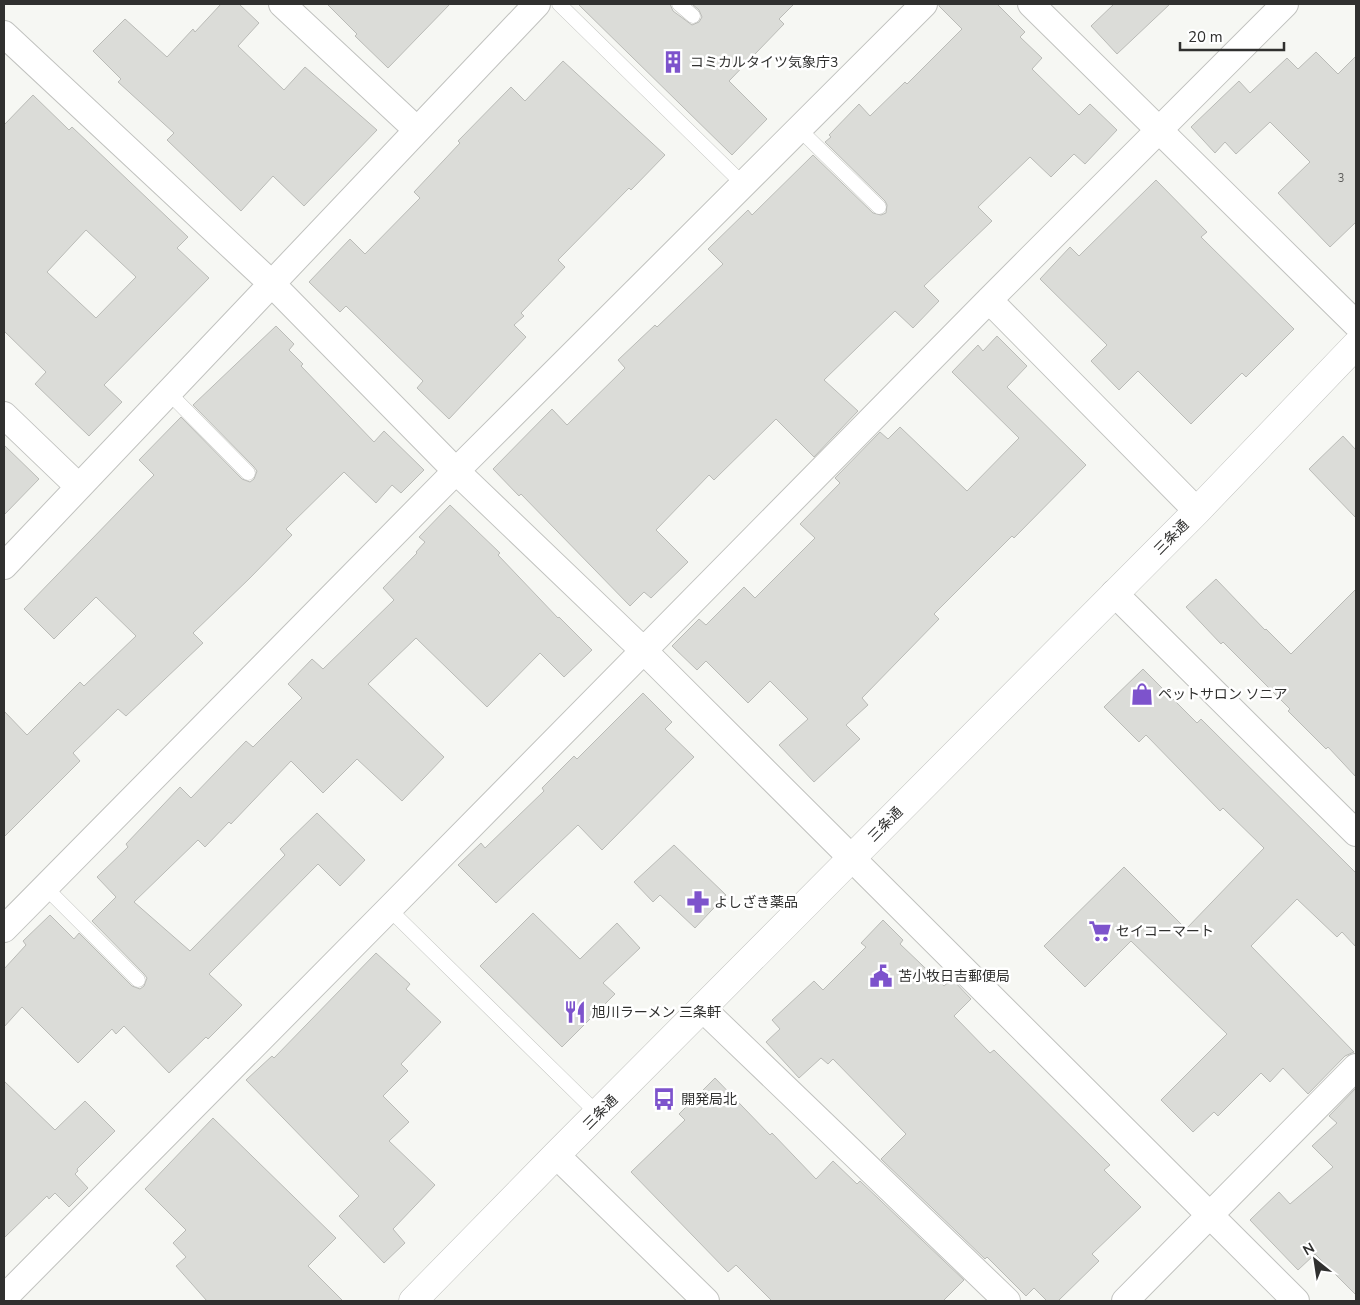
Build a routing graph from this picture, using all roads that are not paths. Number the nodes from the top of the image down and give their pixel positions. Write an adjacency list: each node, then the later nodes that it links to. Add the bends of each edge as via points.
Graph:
1 (282, 4): 11 (street)
2 (537, 4): 11 (street)
3 (559, 4): 13 (lane)
4 (679, 4): 8 (lane)
5 (924, 4): 10 (street)
6 (1031, 4): 12 (street)
7 (1285, 4): 12 (street)
8 (693, 16)
9 (4, 34): 15 (street)
10 (799, 129): 13 (street); 14 (lane)
11 (417, 130): 15 (street)
12 (1160, 130): 16 (street); 17 (street)
13 (743, 184): 21 (street)
14 (879, 207)
15 (272, 284): 19 (street); 21 (street)
16 (989, 300): 24 (street); 27 (street)
17 (1356, 324)
18 (1356, 345): 24 (street, 三条通)
19 (168, 392): 22 (lane); 23 (street)
20 (4, 416): 23 (street)
21 (456, 471): 27 (street); 30 (street)
22 (248, 473)
23 (79, 487): 25 (street)
24 (1197, 511): 26 (street, 三条通)
25 (4, 566)
26 (1114, 593): 28 (street); 29 (street, 三条通)
27 (644, 651): 29 (street); 31 (street)
28 (1356, 833)
29 (851, 858): 34 (street, 三条通); 38 (street)
30 (45, 887): 32 (street); 33 (lane)
31 (389, 909): 36 (lane); 39 (street)
32 (4, 929)
33 (138, 980)
34 (702, 1009): 36 (street, 三条通); 42 (street)
35 (1356, 1067): 38 (street)
36 (598, 1114): 37 (street, 三条通)
37 (556, 1155): 40 (street, 三条通); 41 (street)
38 (1209, 1216): 43 (street); 44 (street)
39 (4, 1298)
40 (413, 1301)
41 (706, 1301)
42 (1007, 1301)
43 (1124, 1301)
44 (1296, 1301)

